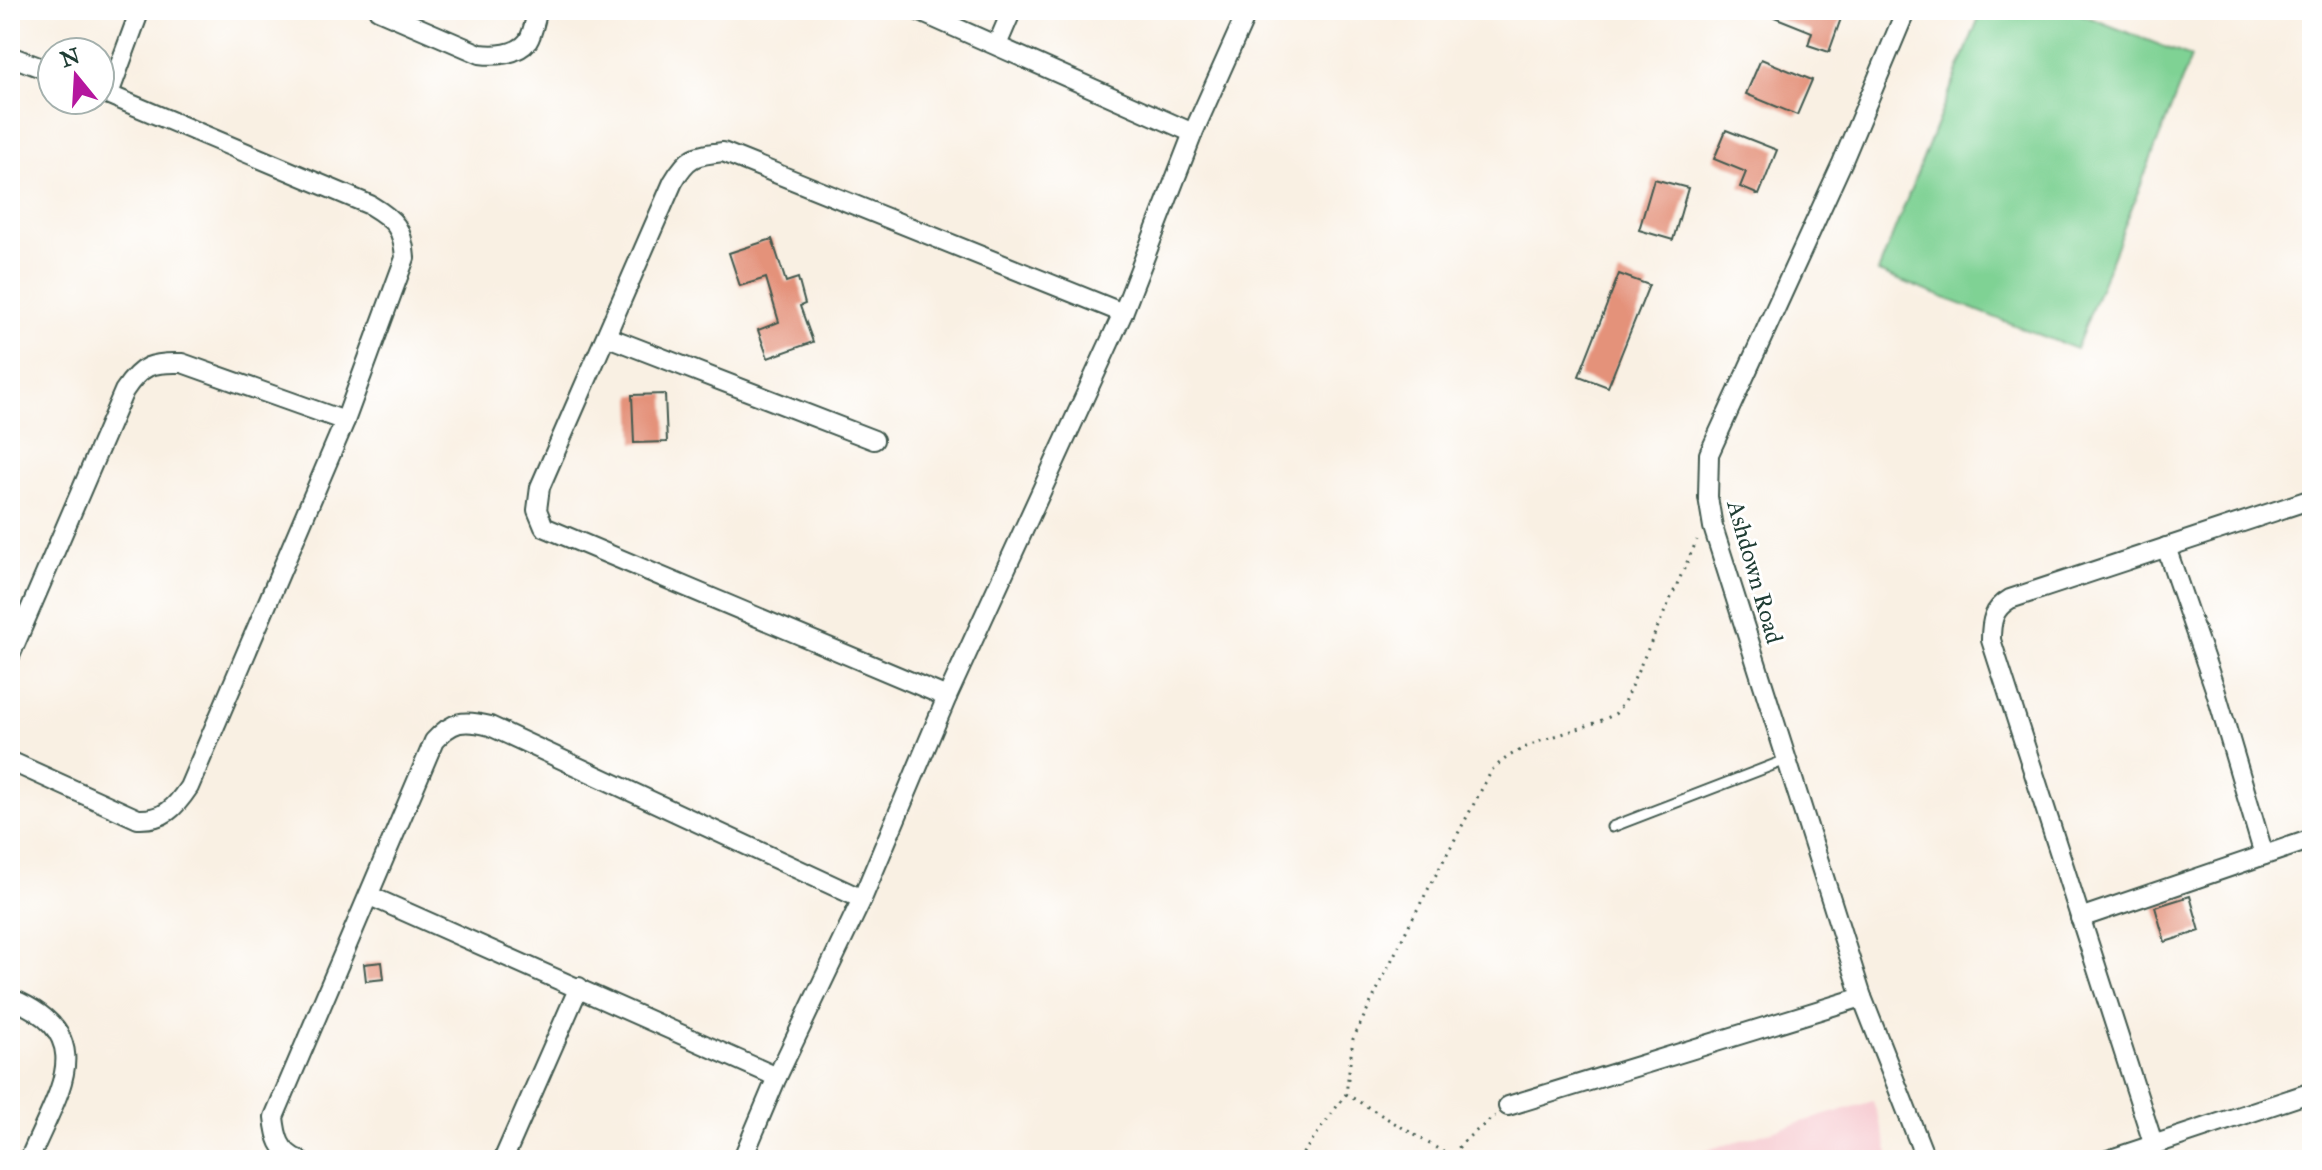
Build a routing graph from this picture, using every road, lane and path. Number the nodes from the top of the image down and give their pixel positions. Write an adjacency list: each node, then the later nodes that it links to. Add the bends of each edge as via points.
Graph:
1 (140, 10): 10 (street)
2 (378, 10): 3 (street, via 494,56 528,41)
3 (538, 10)
4 (916, 10): 8 (street)
5 (1012, 10): 8 (street)
6 (1248, 10): 13 (street)
7 (1906, 10): 23 (street, Ashdown Road, via 1709,454 1713,527)
8 (997, 45): 13 (street)
9 (10, 56): 11 (street)
10 (116, 65)
11 (36, 66)
12 (116, 98): 16 (street, via 391,218 404,238 405,258)
13 (1193, 133): 14 (street)
14 (1123, 313): 15 (street, via 723,152 700,154 684,163); 22 (street)
15 (608, 337): 17 (street); 22 (street, via 540,487 537,510 544,527)
16 (345, 421): 21 (street, via 182,363 159,362 137,371); 24 (street, via 189,787 175,808 156,820 138,819)
17 (874, 440)
18 (2312, 499): 20 (street)
19 (1699, 533): 36 (path, via 1615,714 1524,747 1492,770 1353,1039)
20 (2166, 547): 27 (street); 30 (street, via 2010,599 1993,615 1991,640)
21 (10, 656)
22 (947, 697): 29 (street)
23 (1786, 760): 25 (lane); 32 (street, Ashdown Road)
24 (10, 761)
25 (1612, 827)
26 (2312, 839): 27 (street)
27 (2264, 855): 30 (street)
28 (370, 896): 29 (street, via 434,741 448,726 470,721); 31 (street); 41 (street, via 274,1117 276,1139)
29 (862, 899): 34 (street)
30 (2080, 918): 38 (street)
31 (579, 987): 34 (street); 42 (street)
32 (1862, 997): 37 (street); 45 (street, Ashdown Road)
33 (10, 998): 40 (street, via 53,1023 66,1045 67,1069)
34 (777, 1077): 43 (street)
35 (2312, 1092): 38 (street)
36 (1346, 1094): 39 (path); 44 (path)
37 (1508, 1106): 39 (path)
38 (2154, 1146): 46 (street)
39 (1449, 1158)
40 (29, 1160)
41 (299, 1160)
42 (503, 1160)
43 (742, 1160)
44 (1298, 1160)
45 (1926, 1160)
46 (2108, 1160)

